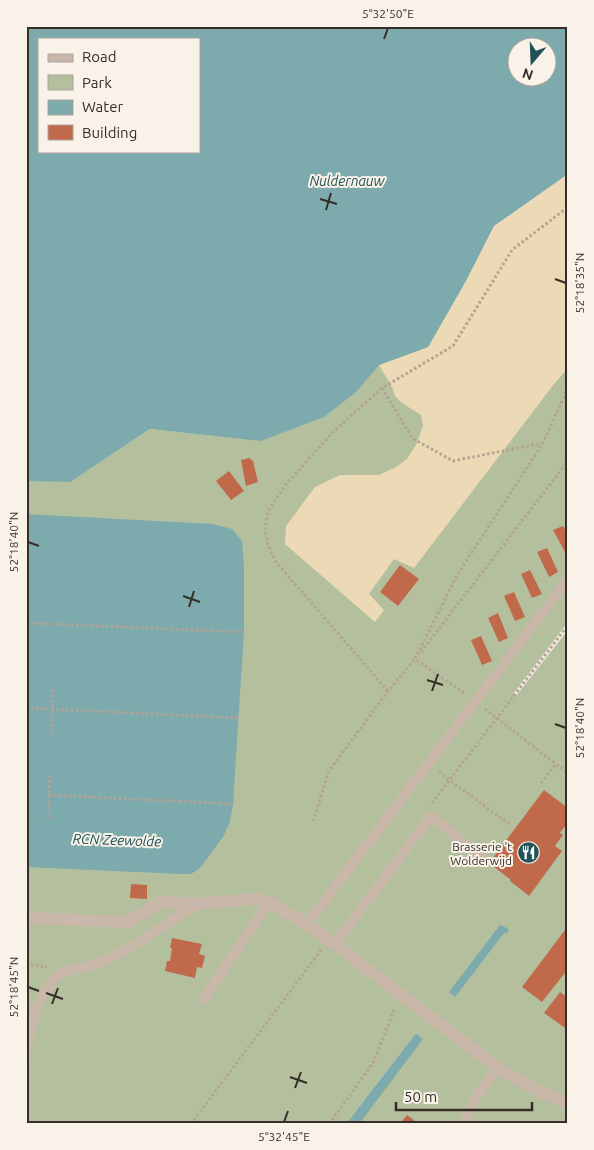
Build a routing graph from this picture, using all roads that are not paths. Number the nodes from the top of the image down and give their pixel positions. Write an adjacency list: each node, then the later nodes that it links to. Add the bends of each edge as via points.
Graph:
1 (568, 579): 6 (lane)
2 (486, 861): 7 (lane, via 431,816)
3 (269, 902): 4 (street, via 255,899); 6 (street); 8 (lane)
4 (197, 904): 5 (street, via 161,902 128,922); 9 (lane, via 131,947 94,964 67,970 52,980 40,998)
5 (26, 918)
6 (307, 924): 7 (street)
7 (332, 942): 11 (street)
8 (203, 1000)
9 (28, 1034): 10 (lane)
10 (26, 1053)
11 (498, 1068): 12 (street, via 536,1090); 13 (lane, via 481,1087)
12 (568, 1103)
13 (464, 1124)

